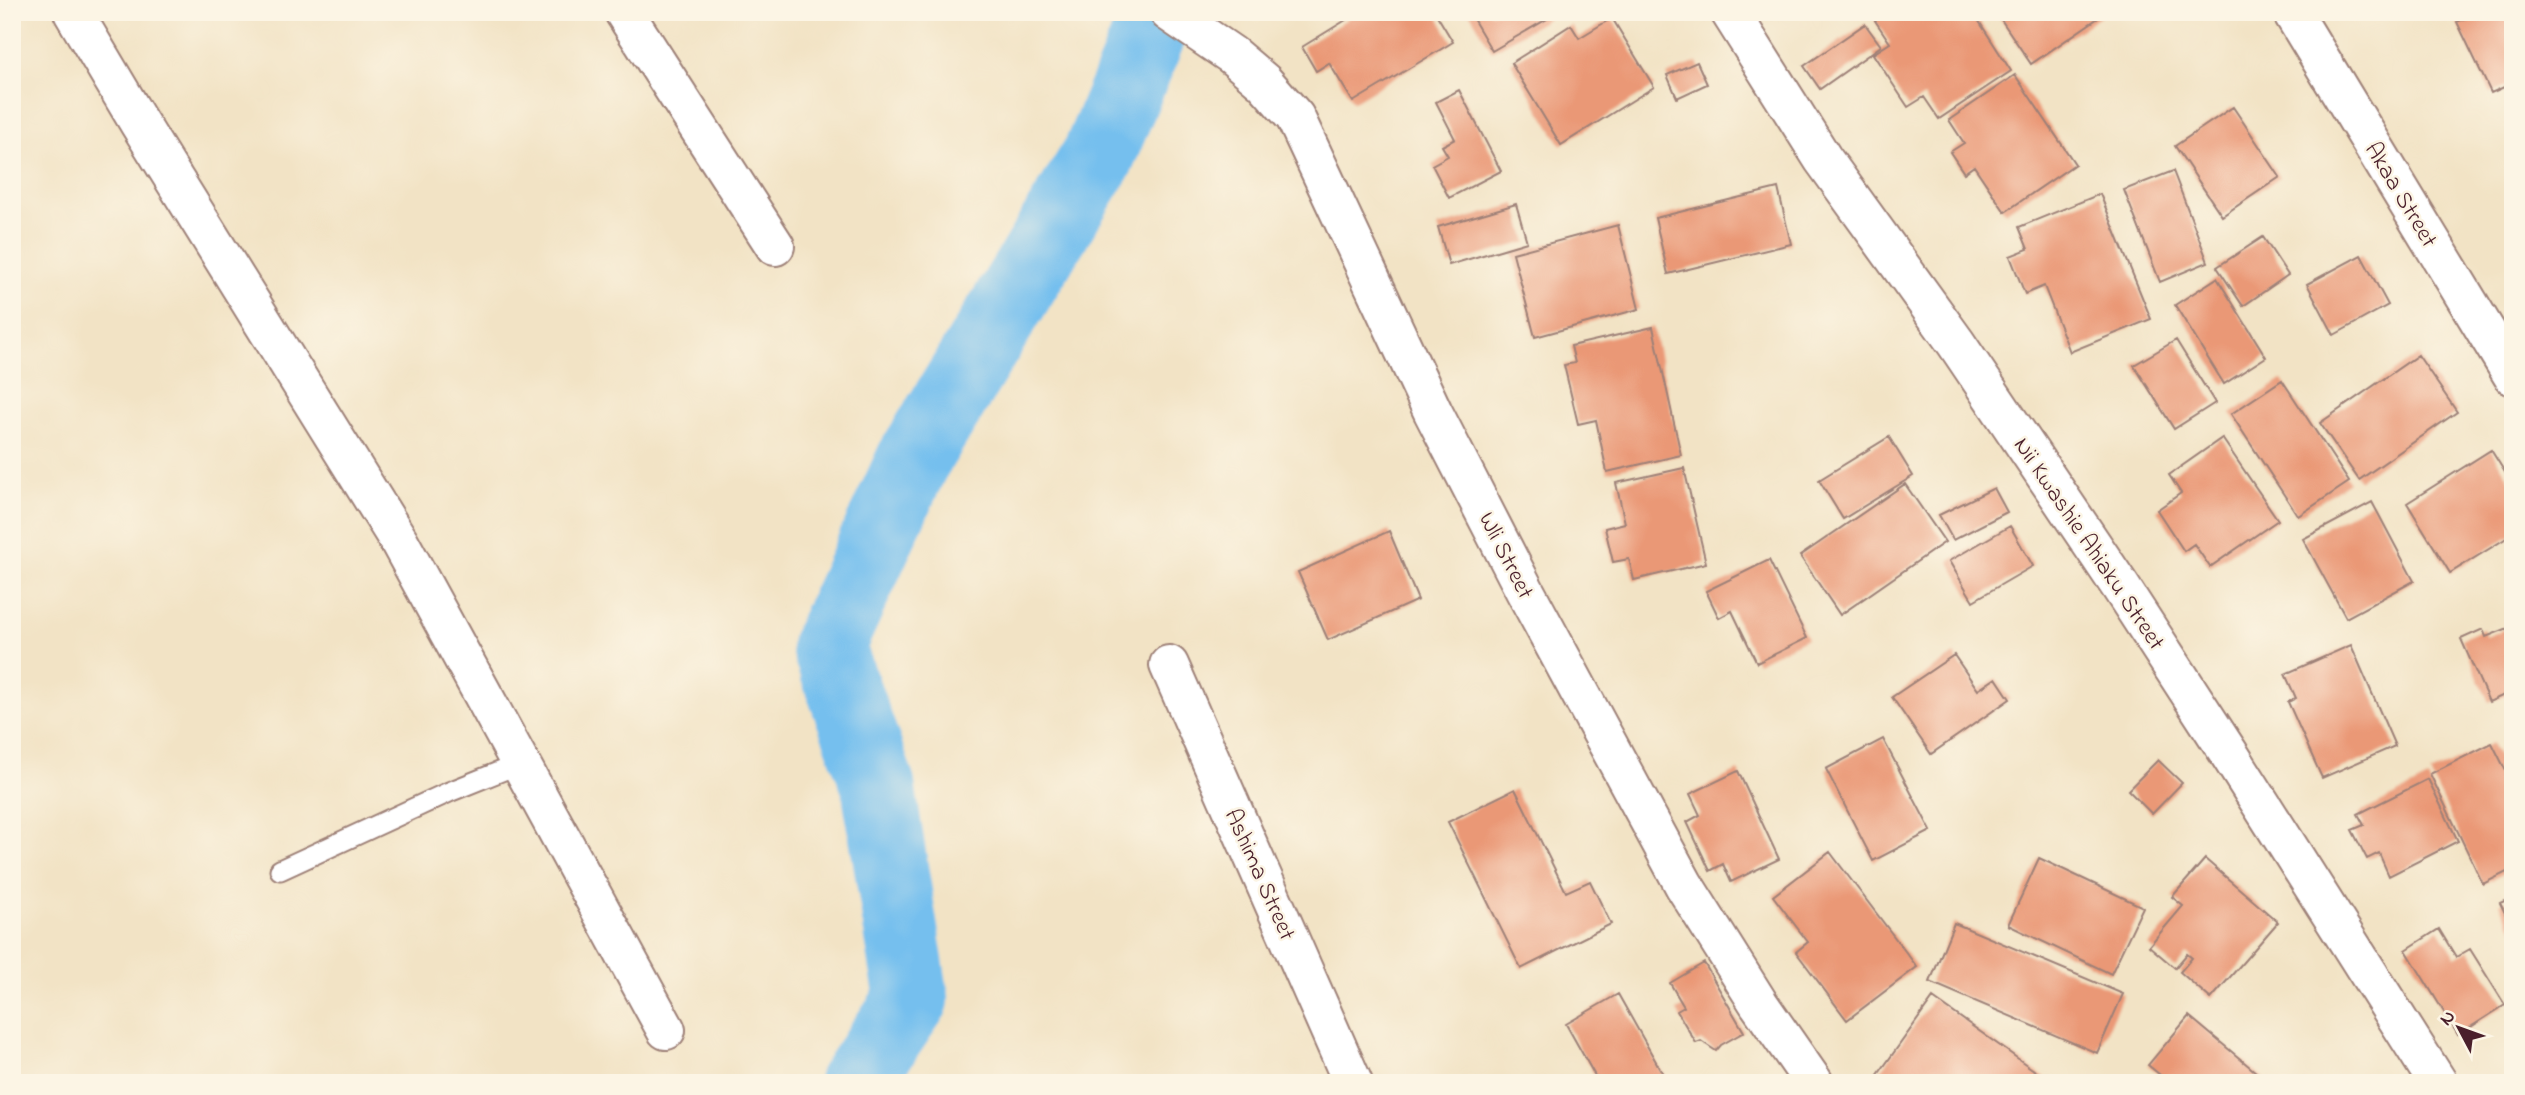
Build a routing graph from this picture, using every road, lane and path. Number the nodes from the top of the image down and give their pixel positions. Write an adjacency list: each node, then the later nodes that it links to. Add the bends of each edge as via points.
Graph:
1 (73, 12): 9 (street, via 399,541)
2 (624, 12): 6 (street)
3 (1169, 12): 13 (street, Wli Street, via 1232,55 1295,117 1433,412 1684,885)
4 (1730, 12): 14 (street, Nii Kwashie Ahiaku Street, via 1823,159 1956,343 2127,597)
5 (2292, 12): 7 (street, Akaa Street)
6 (775, 246)
7 (2513, 376)
8 (1169, 665): 12 (street, Ashima Street)
9 (520, 763): 10 (lane); 11 (street)
10 (280, 870)
11 (666, 1030)
12 (1353, 1083)
13 (1814, 1083)
14 (2438, 1083)

